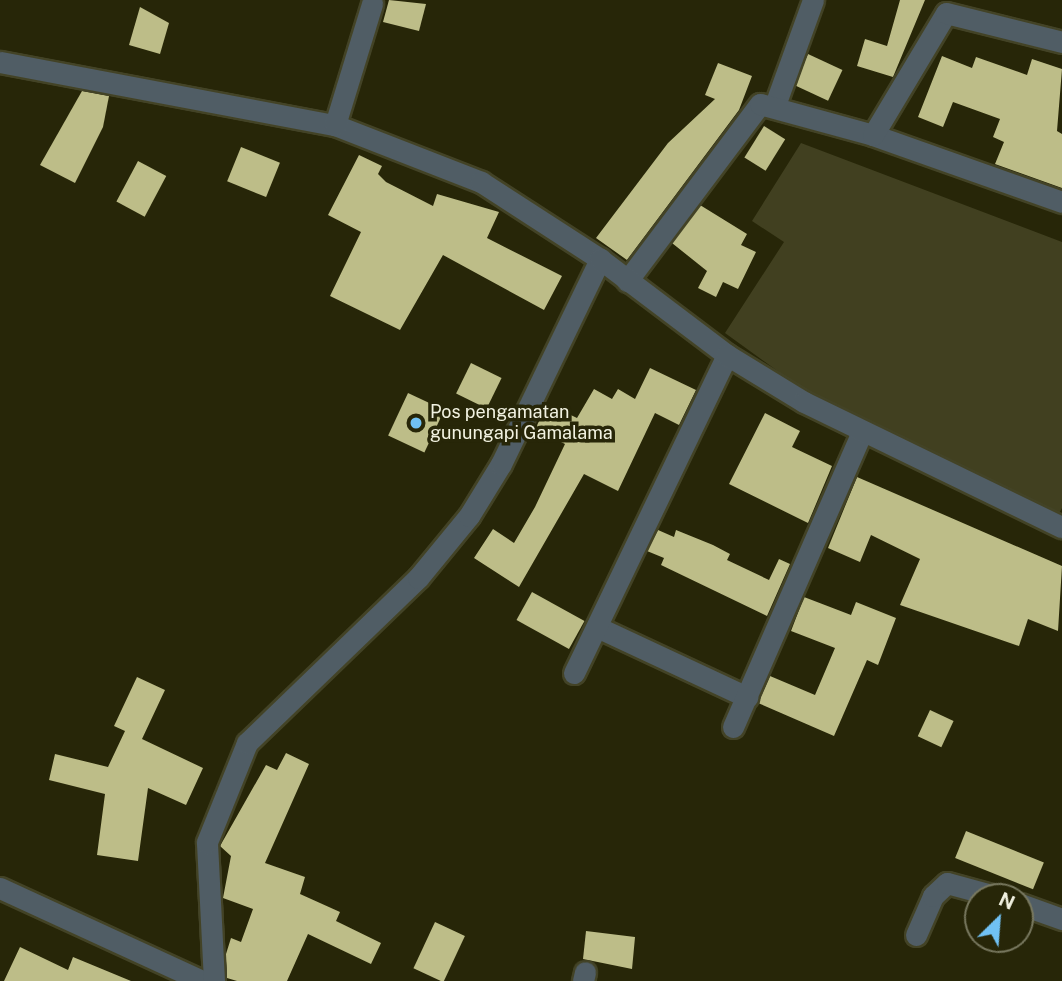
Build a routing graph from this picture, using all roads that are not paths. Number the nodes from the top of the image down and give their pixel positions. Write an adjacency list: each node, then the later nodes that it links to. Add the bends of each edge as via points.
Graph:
1 (813, 0): 5 (street)
2 (372, 4): 6 (street)
3 (1062, 42): 7 (street, via 946,13)
4 (0, 62): 6 (street)
5 (775, 105): 7 (street); 10 (street, via 750,110)
6 (335, 125): 9 (street, via 481,182)
7 (873, 135): 8 (street)
8 (1062, 202)
9 (600, 259): 10 (street); 24 (street, via 501,464 469,516 418,578 273,713 233,770 207,842)
10 (627, 281): 11 (street)
11 (727, 355): 12 (street); 14 (street)
12 (861, 434): 13 (street); 16 (street)
13 (1062, 527)
14 (597, 627): 15 (street); 16 (street)
15 (574, 673)
16 (747, 697): 17 (street)
17 (733, 727)
18 (0, 888): 23 (street)
19 (964, 888): 22 (street, via 947,883 933,896)
20 (1034, 909): 21 (street)
21 (1062, 919)
22 (916, 935)
23 (202, 981)
24 (214, 981)

